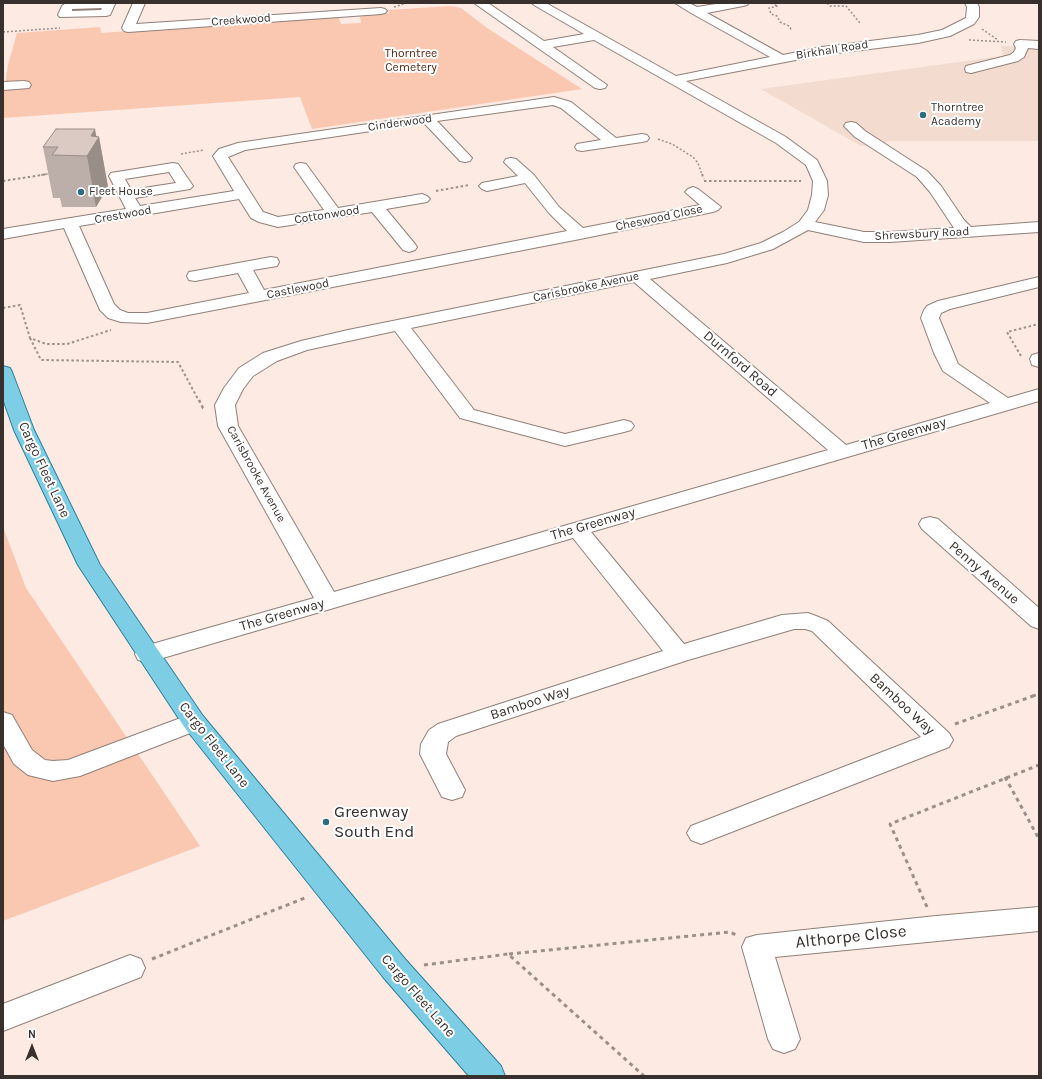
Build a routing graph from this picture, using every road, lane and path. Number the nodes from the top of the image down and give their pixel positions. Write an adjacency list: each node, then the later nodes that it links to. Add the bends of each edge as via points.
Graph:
1 (139, 3): 9 (street, Creekwood, via 128,28)
2 (480, 3): 17 (street)
3 (538, 3): 14 (street, Carisbrooke Avenue)
4 (681, 3): 10 (street)
5 (743, 3): 10 (street)
6 (771, 3): 13 (path, via 778,6 769,8 771,14 777,16 780,22 789,26)
7 (827, 3): 12 (path, via 830,6 846,6)
8 (971, 3): 11 (street, via 974,7)
9 (381, 11)
10 (695, 11): 19 (street)
11 (970, 21): 16 (path, via 998,40); 19 (street, Birkhall Road, via 946,33 918,39)
12 (860, 23)
13 (792, 31)
14 (595, 36): 17 (street); 21 (street, Carisbrooke Avenue)
15 (968, 40): 16 (path, via 996,40)
16 (1020, 44): 18 (street); 20 (street, via 1020,54 1014,58)
17 (542, 45): 23 (street)
18 (1039, 45)
19 (780, 58): 21 (street, Birkhall Road)
20 (971, 69)
21 (673, 80): 35 (street, Carisbrooke Avenue, via 781,140 812,163)
22 (24, 85): 24 (street)
23 (600, 85)
24 (3, 86)
25 (427, 119): 28 (street, Cinderwood, via 554,101 566,105); 30 (street); 38 (street, Cinderwood, via 243,146 224,152 220,156)
26 (851, 126): 47 (street, via 922,174)
27 (642, 138): 28 (street); 34 (path, via 658,139 683,151 698,163)
28 (613, 142): 29 (street)
29 (582, 147)
30 (465, 158)
31 (511, 162): 33 (street)
32 (301, 167): 43 (street)
33 (529, 178): 36 (street); 49 (street, via 554,210)
34 (705, 180): 35 (path); 37 (path)
35 (820, 181): 45 (street, Carisbrooke Avenue, via 816,210)
36 (487, 186): 40 (path, via 478,184 426,192)
37 (693, 192): 49 (street, Cheswood Close, via 713,208)
38 (243, 194): 42 (street, Crestwood); 43 (street, Cottonwood, via 257,215 278,222)
39 (126, 195): 42 (street)
40 (422, 199): 41 (street, Cottonwood)
41 (376, 207): 43 (street, Cottonwood); 50 (street)
42 (136, 212): 44 (street, Crestwood)
43 (335, 214)
44 (70, 223): 48 (street, Crestwood); 58 (street, Castlewood, via 106,306 114,314 128,318)
45 (805, 225): 47 (street, Shrewsbury Road, via 864,237 890,238); 54 (street, Carisbrooke Avenue, via 767,246 727,258)
46 (1039, 227): 47 (street, Shrewsbury Road)
47 (967, 232)
48 (3, 234)
49 (580, 234): 56 (street, Castlewood)
50 (409, 248)
51 (271, 262): 52 (street)
52 (243, 267): 53 (street); 56 (street)
53 (195, 276)
54 (638, 277): 60 (street, Carisbrooke Avenue); 68 (street, Durnford Road)
55 (1039, 282): 66 (street, via 944,306 933,310 930,318 950,367)
56 (259, 296): 58 (street, Castlewood)
57 (3, 308): 61 (path, via 20,305)
58 (147, 318): 61 (path, via 66,344 46,344)
59 (1039, 324): 62 (path, via 1008,332)
60 (400, 325): 65 (street, Carisbrooke Avenue, via 301,346 270,357 246,372); 67 (street, via 468,414 565,440)
61 (30, 338): 65 (path, via 41,360 178,362 203,408)
62 (1033, 359)
63 (3, 372): 73 (main road, Cargo Fleet Lane, via 24,430 88,565)
64 (1039, 395): 66 (street, The Greenway)
65 (225, 405): 71 (street, Carisbrooke Avenue, via 228,426)
66 (1005, 405): 68 (street, The Greenway)
67 (624, 426)
68 (841, 451): 70 (street, The Greenway)
69 (930, 524): 72 (street, Penny Avenue)
70 (577, 529): 71 (street, The Greenway); 74 (street)
71 (328, 602): 73 (street, The Greenway)
72 (1039, 621)
73 (147, 654): 77 (main road, Cargo Fleet Lane)
74 (678, 654): 78 (street, Bamboo Way, via 782,623 808,621 820,626); 81 (street, Bamboo Way, via 447,730 438,736 433,754)
75 (1039, 694): 78 (path)
76 (3, 722): 77 (street, via 23,757 37,768 53,771 71,769)
77 (194, 722): 84 (main road, Cargo Fleet Lane)
78 (932, 732): 82 (street, Bamboo Way, via 940,740)
79 (1039, 764): 80 (path)
80 (1006, 777): 83 (path); 86 (path, via 890,824)
81 (452, 790)
82 (701, 833)
83 (1039, 839)
84 (327, 888): 89 (path); 90 (main road, Cargo Fleet Lane)
85 (1039, 919): 86 (street, Althorpe Close)
86 (936, 928): 87 (street, Althorpe Close)
87 (757, 947): 88 (path, via 730,932); 92 (street)
88 (508, 954): 90 (path); 94 (path)
89 (130, 968): 91 (street)
90 (394, 968): 93 (main road, Cargo Fleet Lane)
91 (3, 1018)
92 (784, 1038)
93 (489, 1076)
94 (644, 1076)

